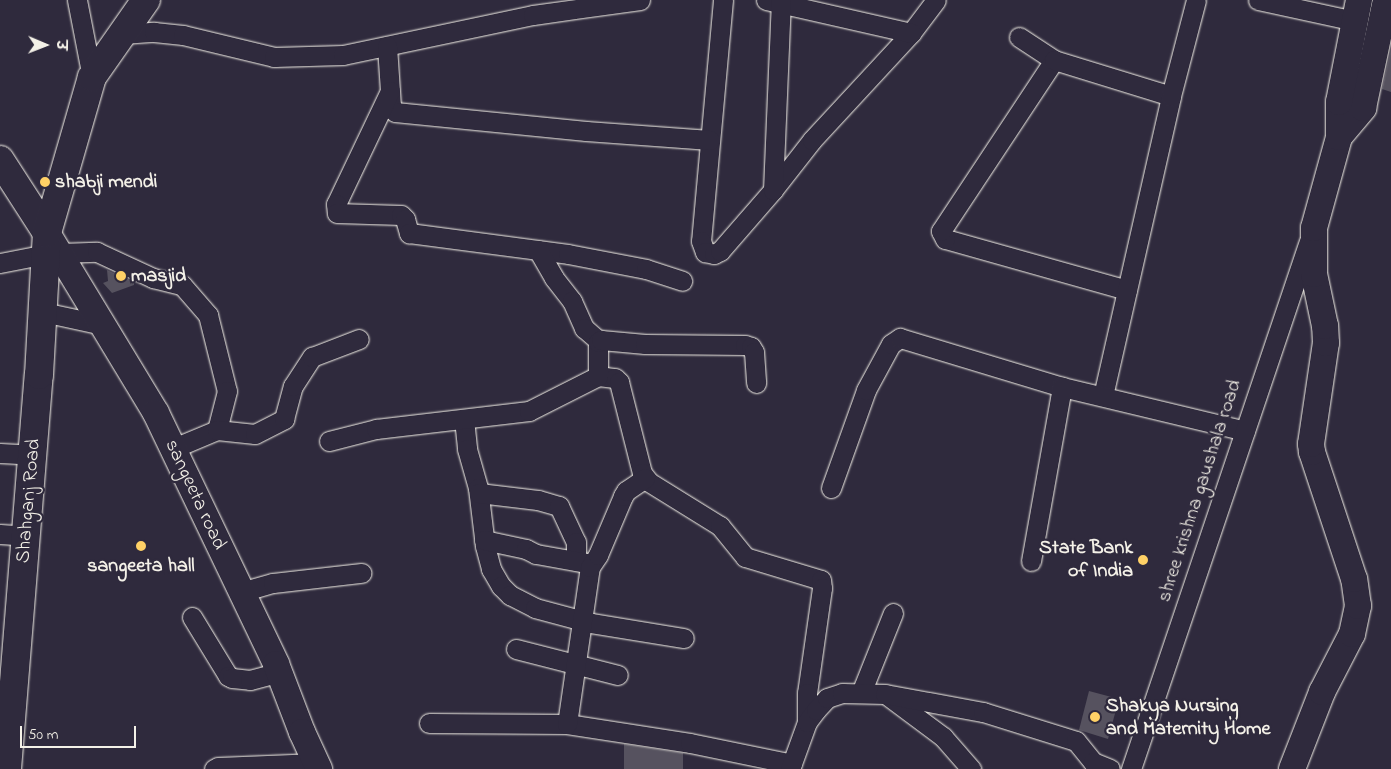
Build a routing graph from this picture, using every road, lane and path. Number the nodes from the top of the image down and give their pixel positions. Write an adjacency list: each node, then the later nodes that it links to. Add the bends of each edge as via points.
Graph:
1 (77, 0): 16 (street)
2 (146, 0): 12 (main road, Shahganj Road)
3 (640, 0): 14 (street, via 533,15)
4 (723, 0): 20 (street)
5 (936, 0): 11 (street)
6 (1196, 0): 18 (street)
7 (1258, 0): 10 (street)
8 (1386, 0): 19 (main road, via 1363,108)
9 (776, 1): 11 (street); 22 (street)
10 (1357, 11): 19 (main road, via 1339,102)
11 (911, 33): 22 (street, via 812,140)
12 (122, 34): 14 (street, via 184,34 231,48 291,59 343,55); 16 (main road, Shahganj Road)
13 (1019, 37): 15 (street)
14 (387, 46): 17 (street)
15 (1054, 60): 18 (street); 28 (street, via 941,234 945,239)
16 (92, 77): 24 (main road, Shahganj Road)
17 (390, 91): 20 (street, via 391,106 395,112 586,132); 25 (street, via 336,204 337,213 401,215 409,233)
18 (1171, 96): 28 (street)
19 (1339, 138): 23 (main road)
20 (710, 140): 22 (street, via 701,241 705,252 714,254 720,251)
21 (0, 160): 24 (main road)
22 (773, 190)
23 (1314, 228): 39 (street, shree krishna gaushala road); 73 (main road, via 1314,274 1326,343 1311,437 1312,452 1354,579 1358,606 1352,634 1322,692)
24 (51, 247): 26 (street); 29 (main road, Shahganj Road); 30 (main road, sangeeta road); 38 (street, via 97,252 153,278 188,289 210,318 226,385)
25 (538, 250): 27 (street, via 646,269); 32 (street, via 572,301 584,328)
26 (0, 263)
27 (682, 281)
28 (1128, 290): 36 (street)
29 (43, 312): 30 (street); 43 (main road, Shahganj Road)
30 (103, 325): 41 (main road, sangeeta road)
31 (359, 339): 38 (street, via 312,357 293,386 284,419 255,434)
32 (599, 340): 33 (street); 34 (street, via 745,345 754,352)
33 (598, 376): 37 (street, via 529,411); 44 (street, via 615,378 619,382)
34 (756, 383)
35 (1062, 386): 36 (street); 45 (street, via 896,339 866,390); 49 (street)
36 (1103, 396): 39 (street)
37 (464, 419): 40 (street, via 376,429); 46 (street, via 467,449)
38 (217, 430): 41 (street)
39 (1245, 431): 72 (street, shree krishna gaushala road)
40 (329, 441)
41 (174, 448): 52 (main road, sangeeta road)
42 (0, 453): 43 (street)
43 (33, 455): 47 (main road, Shahganj Road)
44 (645, 478): 50 (street, via 623,496 598,555); 63 (street, via 720,526 745,557 821,580 807,693)
45 (831, 488)
46 (479, 493): 48 (street); 50 (street, via 560,506)
47 (13, 535): 68 (main road, Shahganj Road)
48 (484, 540): 50 (street, via 526,548 536,554); 55 (street, via 491,568 510,595 535,608)
49 (1031, 561)
50 (584, 562): 55 (street)
51 (361, 573): 52 (street, via 273,583)
52 (241, 592): 59 (main road, sangeeta road)
53 (893, 614): 61 (street)
54 (192, 617): 59 (street, via 228,676 250,680)
55 (581, 620): 56 (street); 58 (street)
56 (684, 638)
57 (516, 649): 58 (street)
58 (575, 665): 60 (street); 65 (street)
59 (280, 672): 66 (main road, sangeeta road)
60 (618, 675)
61 (861, 693): 62 (street); 63 (street, via 842,693 827,698)
62 (885, 694): 70 (street, via 943,737); 71 (street, via 982,712 1076,741 1090,759)
63 (807, 722): 67 (street)
64 (429, 723): 65 (street)
65 (567, 724): 67 (street, via 690,743)
66 (318, 766): 69 (street, via 218,766)
67 (791, 766)
68 (7, 769)
69 (214, 769)
70 (971, 769)
71 (1110, 769)
72 (1132, 769)
73 (1292, 769)

